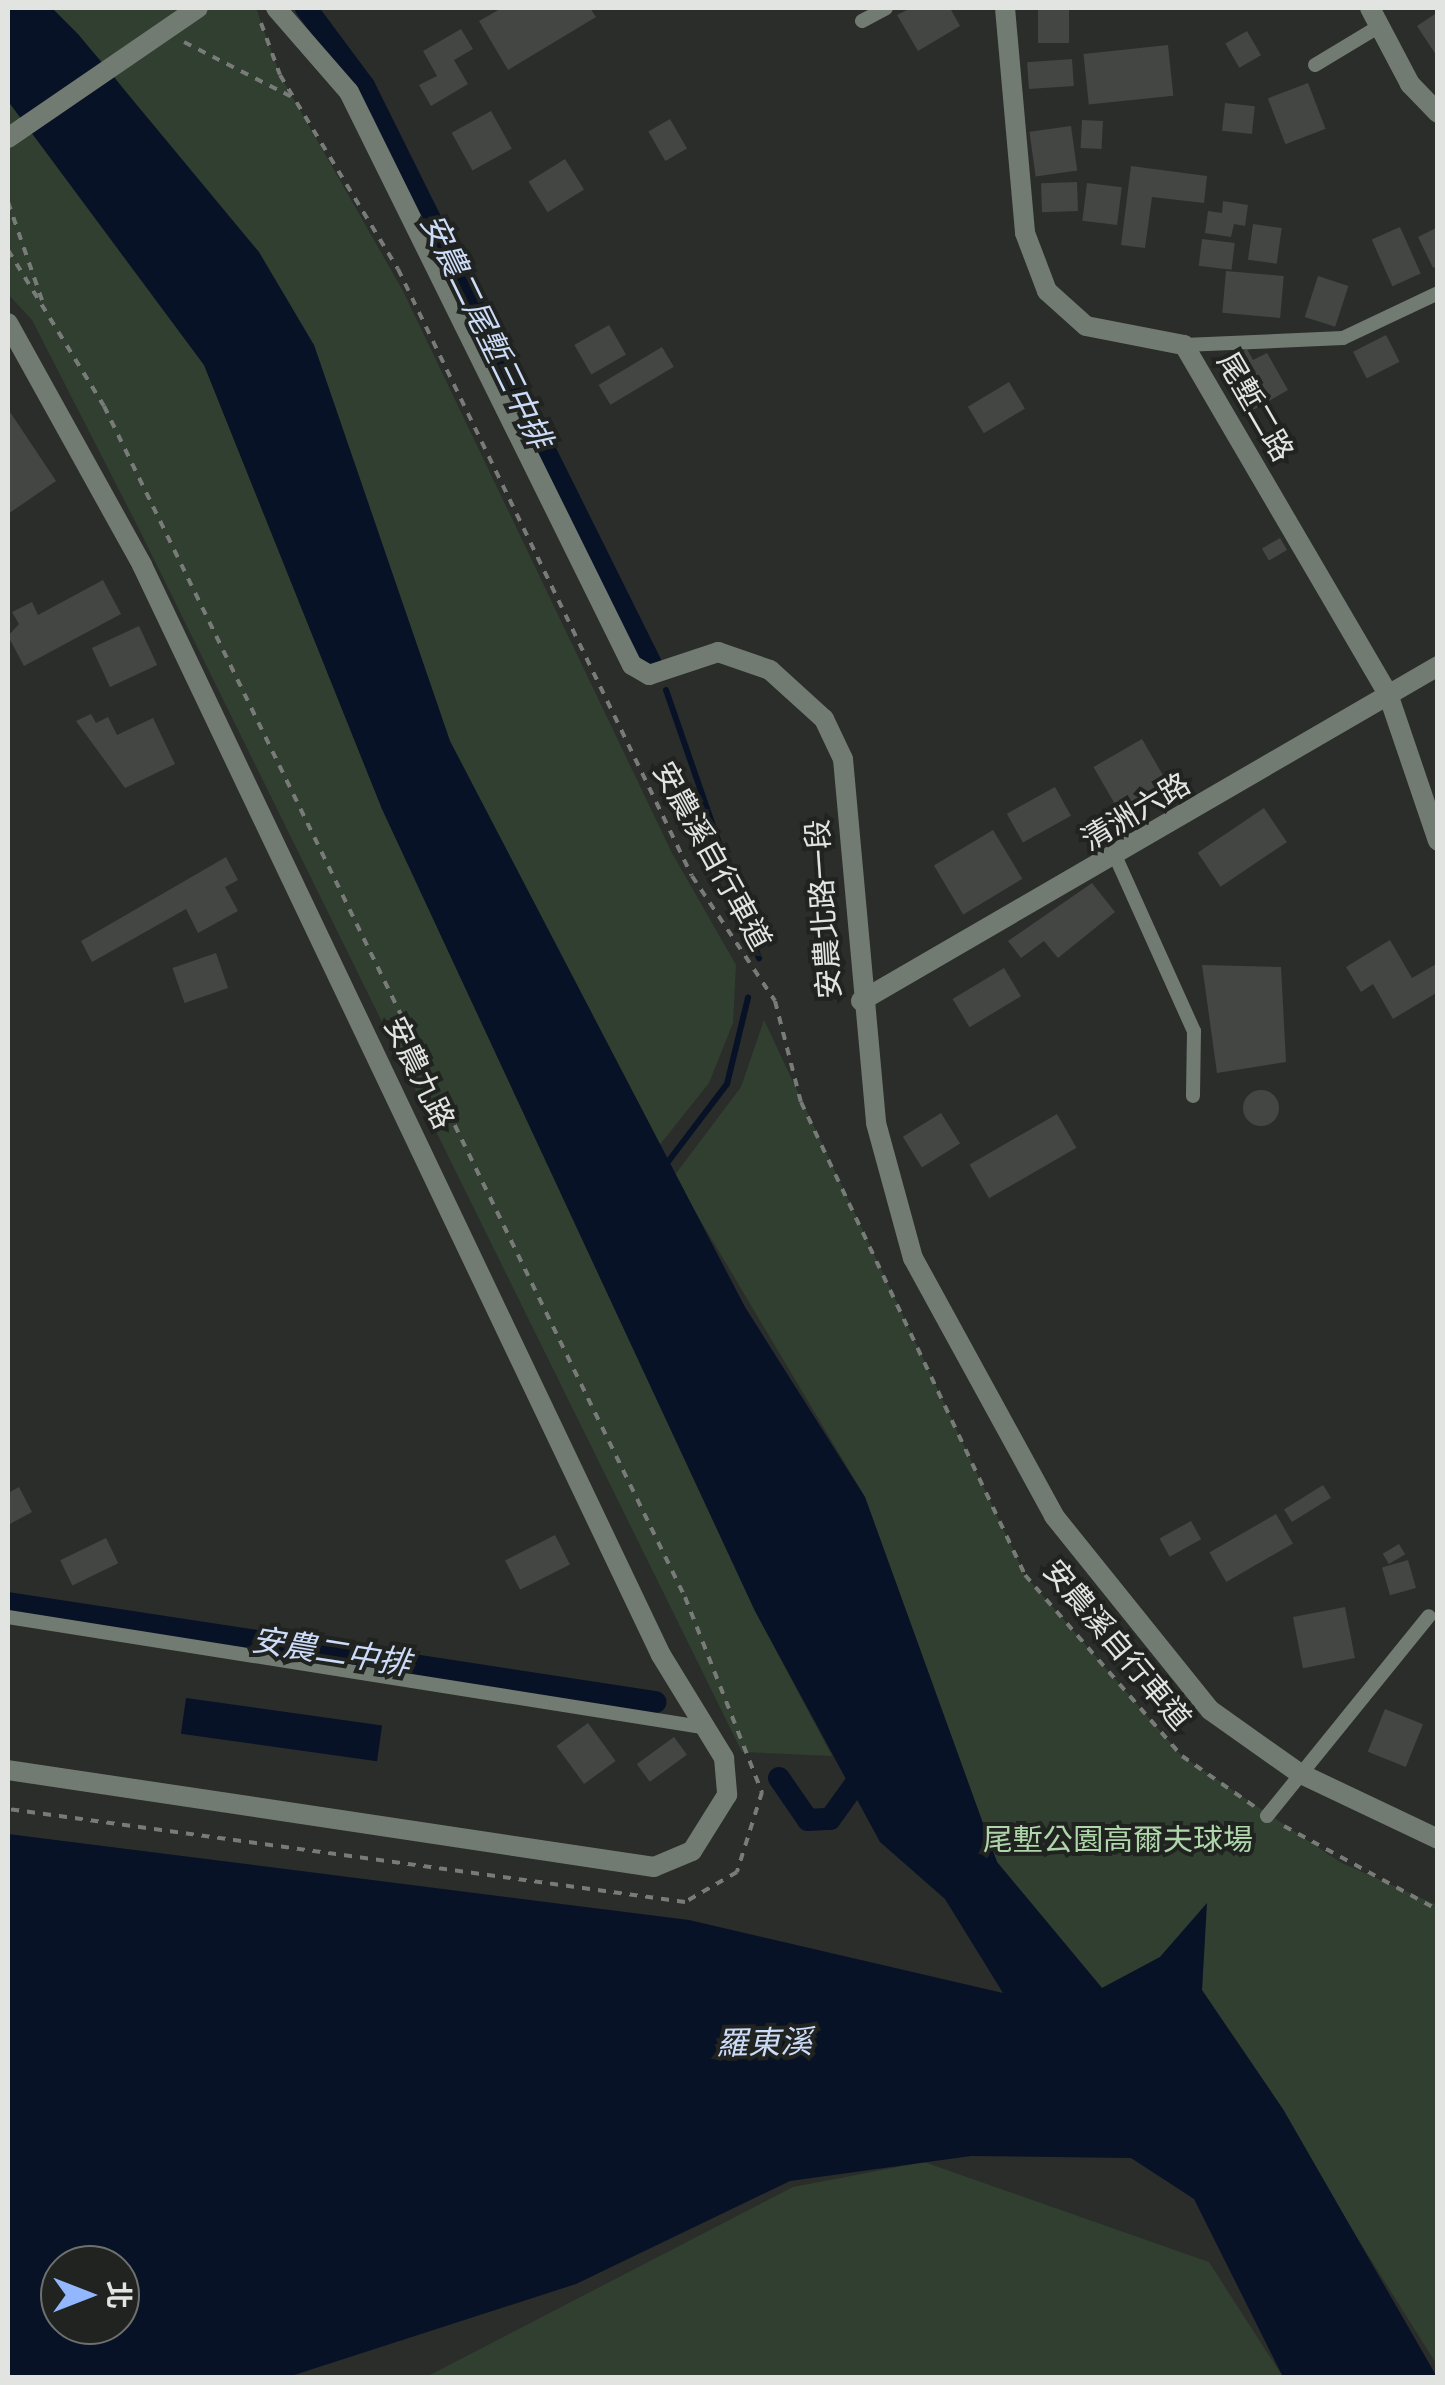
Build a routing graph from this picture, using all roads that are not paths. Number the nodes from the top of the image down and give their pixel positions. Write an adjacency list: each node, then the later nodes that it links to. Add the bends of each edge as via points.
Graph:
1 (198, 8): 9 (street, bridge)
2 (276, 8): 17 (street, 安農北路一段, via 349,92 632,665 648,674 718,652 770,670 824,719 843,760)
3 (886, 8): 6 (lane)
4 (1006, 8): 12 (street, 尾塹二路, via 1024,233 1047,291 1086,326)
5 (1375, 17): 7 (lane); 8 (street)
6 (862, 21)
7 (1315, 65)
8 (1438, 113)
9 (8, 138)
10 (1438, 293): 12 (lane, via 1343,338)
11 (8, 323): 21 (street, 安農九路, via 142,566)
12 (1184, 345): 14 (street, 尾塹二路)
13 (1438, 666): 14 (street, 清洲六路)
14 (1388, 694): 15 (street, 尾塹二路); 16 (street, 清洲六路)
15 (1438, 841)
16 (1116, 860): 17 (street, 清洲六路); 18 (lane, via 1194,1031)
17 (860, 1001): 23 (street, 安農北路一段, via 876,1123 913,1258 1054,1516 1210,1710)
18 (1193, 1096)
19 (1429, 1616): 23 (lane)
20 (8, 1617): 21 (lane)
21 (702, 1726): 22 (street, 安農九路, via 724,1758 726,1795 692,1851 654,1867 593,1864)
22 (8, 1770)
23 (1299, 1773): 24 (lane); 25 (street, 安農北路一段)
24 (1267, 1816)
25 (1438, 1838)

